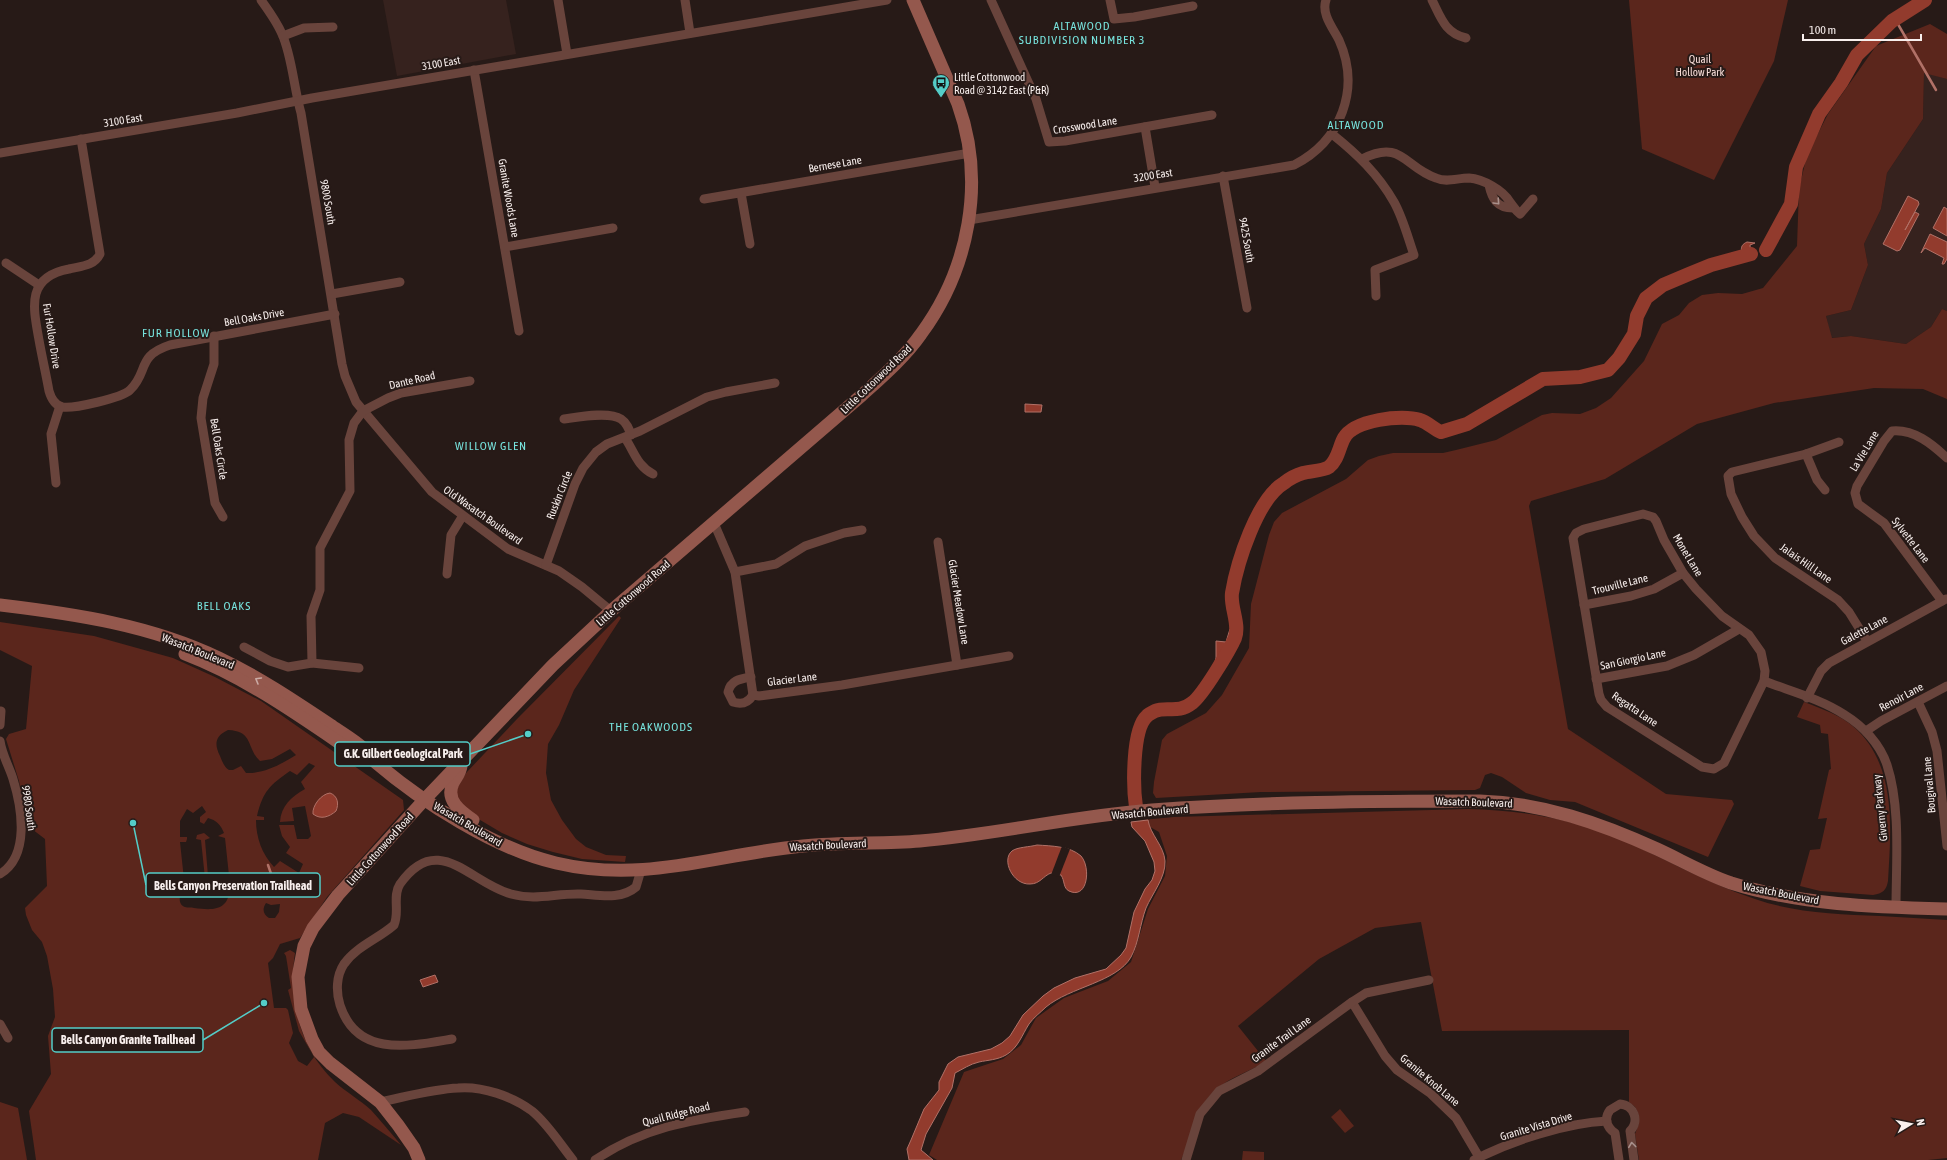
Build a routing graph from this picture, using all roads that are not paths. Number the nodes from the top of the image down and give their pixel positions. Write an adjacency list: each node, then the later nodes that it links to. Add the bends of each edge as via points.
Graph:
1 (261, 0): 13 (street, 9800 South)
2 (558, 0): 15 (street)
3 (685, 0): 12 (street)
4 (888, 0): 12 (street, 3100 East)
5 (991, 0): 19 (street, Crosswood Lane, via 1036,99 1049,142)
6 (1110, 0): 10 (street, via 1114,18 1134,17)
7 (1326, 0): 20 (street, 3200 East, via 1327,19 1339,40 1349,76 1344,104)
8 (1432, 0): 14 (street, via 1452,33)
9 (917, 1): 23 (main road, Little Cottonwood Road, via 963,117)
10 (1193, 6)
11 (333, 27): 13 (street, via 304,28)
12 (690, 33): 15 (street, 3100 East)
13 (283, 36): 17 (street, 9800 South)
14 (1466, 38)
15 (567, 54): 16 (street, 3100 East)
16 (474, 70): 17 (street, 3100 East); 33 (street, Granite Woods Lane)
17 (297, 101): 21 (street, 3100 East); 37 (street, 9800 South)
18 (1212, 115): 19 (street)
19 (1145, 127): 26 (street)
20 (1332, 134): 24 (street); 25 (street, 3200 East, via 1317,150 1294,165)
21 (81, 139): 22 (street, 3100 East); 36 (street, via 100,254 97,261 53,273)
22 (0, 153)
23 (970, 153): 27 (street, Bernese Lane); 30 (main road, Little Cottonwood Road)
24 (1362, 159): 29 (street, via 1379,152 1397,153 1441,181 1474,179 1489,185 1506,197 1520,214); 38 (street, via 1394,202 1414,255 1375,270)
25 (1223, 176): 26 (street, 3200 East); 39 (street, 9425 South)
26 (1155, 187): 30 (street, 3200 East)
27 (740, 193): 28 (street, Bernese Lane); 32 (street)
28 (704, 199)
29 (1533, 199)
30 (969, 220): 58 (main road, Little Cottonwood Road, via 962,253 952,281 921,336 900,360 862,395)
31 (613, 228): 33 (street)
32 (750, 244)
33 (505, 247): 41 (street, Granite Woods Lane)
34 (6, 263): 36 (street)
35 (400, 282): 37 (street)
36 (40, 285): 45 (street, Fur Hollow Drive, via 33,302 34,312 49,391 55,403)
37 (332, 294): 40 (street, 9800 South)
38 (1376, 296)
39 (1247, 308)
40 (335, 314): 42 (street, Bell Oaks Drive); 46 (street, 9800 South, via 345,376 356,402)
41 (519, 331)
42 (214, 336): 45 (street, Bell Oaks Drive, via 160,348 145,361 136,383 122,396 71,407); 56 (street, Bell Oaks Circle, via 214,364 203,398 201,418 215,503)
43 (470, 381): 46 (street, Dante Road, via 401,393 382,400)
44 (775, 383): 48 (street, Ruskin Circle, via 707,397)
45 (60, 406): 53 (street, via 51,434)
46 (364, 411): 57 (street, Old Wasatch Boulevard, via 432,492); 75 (street, via 350,431 350,491 320,548 320,590 311,616)
47 (564, 419): 48 (street, via 616,416 622,420)
48 (628, 436): 52 (street, via 639,463); 62 (street, Ruskin Circle, via 607,444 596,452 583,468)
49 (1840, 442): 50 (street, Jalais Hill Lane)
50 (1806, 454): 54 (street, via 1814,475); 72 (street, Jalais Hill Lane, via 1732,472 1728,476 1731,494 1742,517 1765,548 1791,569 1838,600)
51 (1947, 458): 55 (street, La Vie Lane, via 1922,438 1907,432 1892,431 1857,486)
52 (653, 474)
53 (56, 483)
54 (1825, 490)
55 (1856, 499): 66 (street, Sylvette Lane, via 1858,504 1888,527)
56 (223, 516)
57 (462, 517): 62 (street, Old Wasatch Boulevard, via 514,552); 65 (street, via 452,535)
58 (714, 523): 63 (street, Glacier Lane); 69 (main road, Little Cottonwood Road)
59 (862, 530): 63 (street, via 805,546 776,564)
60 (1576, 533): 64 (street, Monet Lane, via 1643,514 1648,515 1656,521); 68 (street, Regatta Lane, via 1573,543)
61 (938, 542): 76 (street, Glacier Meadow Lane)
62 (546, 565): 69 (street, Old Wasatch Boulevard, via 582,587)
63 (735, 572): 78 (street, Glacier Lane)
64 (1683, 573): 68 (street, Trouville Lane, via 1654,589); 71 (street, Monet Lane, via 1722,616)
65 (447, 574)
66 (1944, 600): 72 (street, Galette Lane)
67 (0, 605): 89 (main road, Wasatch Boulevard, one-way to 67, via 364,749 335,728 275,689 217,657 126,625 74,614)
68 (1584, 606): 79 (street, Regatta Lane)
69 (611, 611): 90 (main road, Little Cottonwood Road, via 553,665)
70 (0, 613): 89 (main road, Wasatch Boulevard, via 56,620 129,634 197,659 280,703 360,757)
71 (1739, 629): 79 (street, San Giorgio Lane, via 1694,655 1667,666); 80 (street, Monet Lane, via 1756,643 1761,652 1765,666)
72 (1868, 641): 83 (street, Galette Lane, via 1821,671)
73 (244, 647): 75 (street, via 288,667)
74 (1010, 656): 76 (street, Glacier Lane)
75 (312, 663): 77 (street)
76 (957, 665): 82 (street, Glacier Lane, via 842,685)
77 (359, 668)
78 (751, 677): 82 (street, Glacier Lane); 82 (street, via 735,681 730,685 728,692 733,702 739,704 745,703)
79 (1596, 679): 80 (street, Regatta Lane, via 1604,705 1709,769 1720,767 1724,763)
80 (1764, 681): 83 (street, Giverny Parkway)
81 (1947, 686): 84 (street, Renoir Lane)
82 (752, 695)
83 (1807, 698): 87 (street, Giverny Parkway, via 1844,714)
84 (1918, 702): 87 (street, Renoir Lane); 93 (street, Bougival Lane, via 1932,732 1937,751)
85 (1, 711): 86 (street)
86 (0, 725)
87 (1866, 731): 96 (street, Giverny Parkway, via 1879,748 1891,780 1895,824)
88 (0, 741): 95 (street, 9980 South, via 17,797 21,839 17,856)
89 (369, 758): 91 (main road, Wasatch Boulevard)
90 (461, 760): 91 (main road, Little Cottonwood Road); 92 (main road, via 460,772 452,784 452,798 458,808 475,822)
91 (425, 799): 92 (main road, Wasatch Boulevard); 103 (main road, Little Cottonwood Road, via 338,895 313,928 304,946 298,977 300,1009 312,1040 341,1073)
92 (476, 831): 94 (main road, Wasatch Boulevard, via 535,858 558,864 600,870)
93 (1947, 846)
94 (641, 870): 96 (main road, Wasatch Boulevard, via 671,868 786,848 920,841 1150,810 1275,804 1480,801 1538,807 1584,819 1746,887 1826,902); 102 (street, via 636,887 624,894 572,894 539,898 510,894 452,862 441,859 425,862 410,873 397,890 397,919 394,925 361,947 344,965 337,986 339,1002 343,1014 353,1028 372,1042 405,1045)
95 (0, 874)
96 (1896, 907): 97 (main road, Wasatch Boulevard)
97 (1947, 909)
98 (1429, 980): 99 (street, Granite Trail Lane, via 1366,993)
99 (1352, 1002): 106 (street, Granite Knob Lane, via 1385,1056 1397,1070 1430,1093 1456,1118); 110 (street, Granite Trail Lane, via 1258,1071 1219,1091 1200,1114)
100 (0, 1024): 101 (street)
101 (8, 1038)
102 (452, 1039)
103 (380, 1102): 107 (main road, Little Cottonwood Road, via 414,1148); 108 (street, via 458,1088 486,1090 520,1103 532,1112)
104 (745, 1112): 109 (street, Quail Ridge Road, via 650,1131 612,1148)
105 (1606, 1121): 106 (street, Granite Vista Drive, via 1538,1135); 111 (street, via 1609,1128 1615,1132); 112 (street, one-way to 105, via 1630,1131 1635,1123 1633,1111 1626,1106 1617,1105 1608,1112)
106 (1477, 1159)
107 (419, 1160)
108 (573, 1160)
109 (595, 1160)
110 (1186, 1160)
111 (1619, 1160)
112 (1634, 1160)

